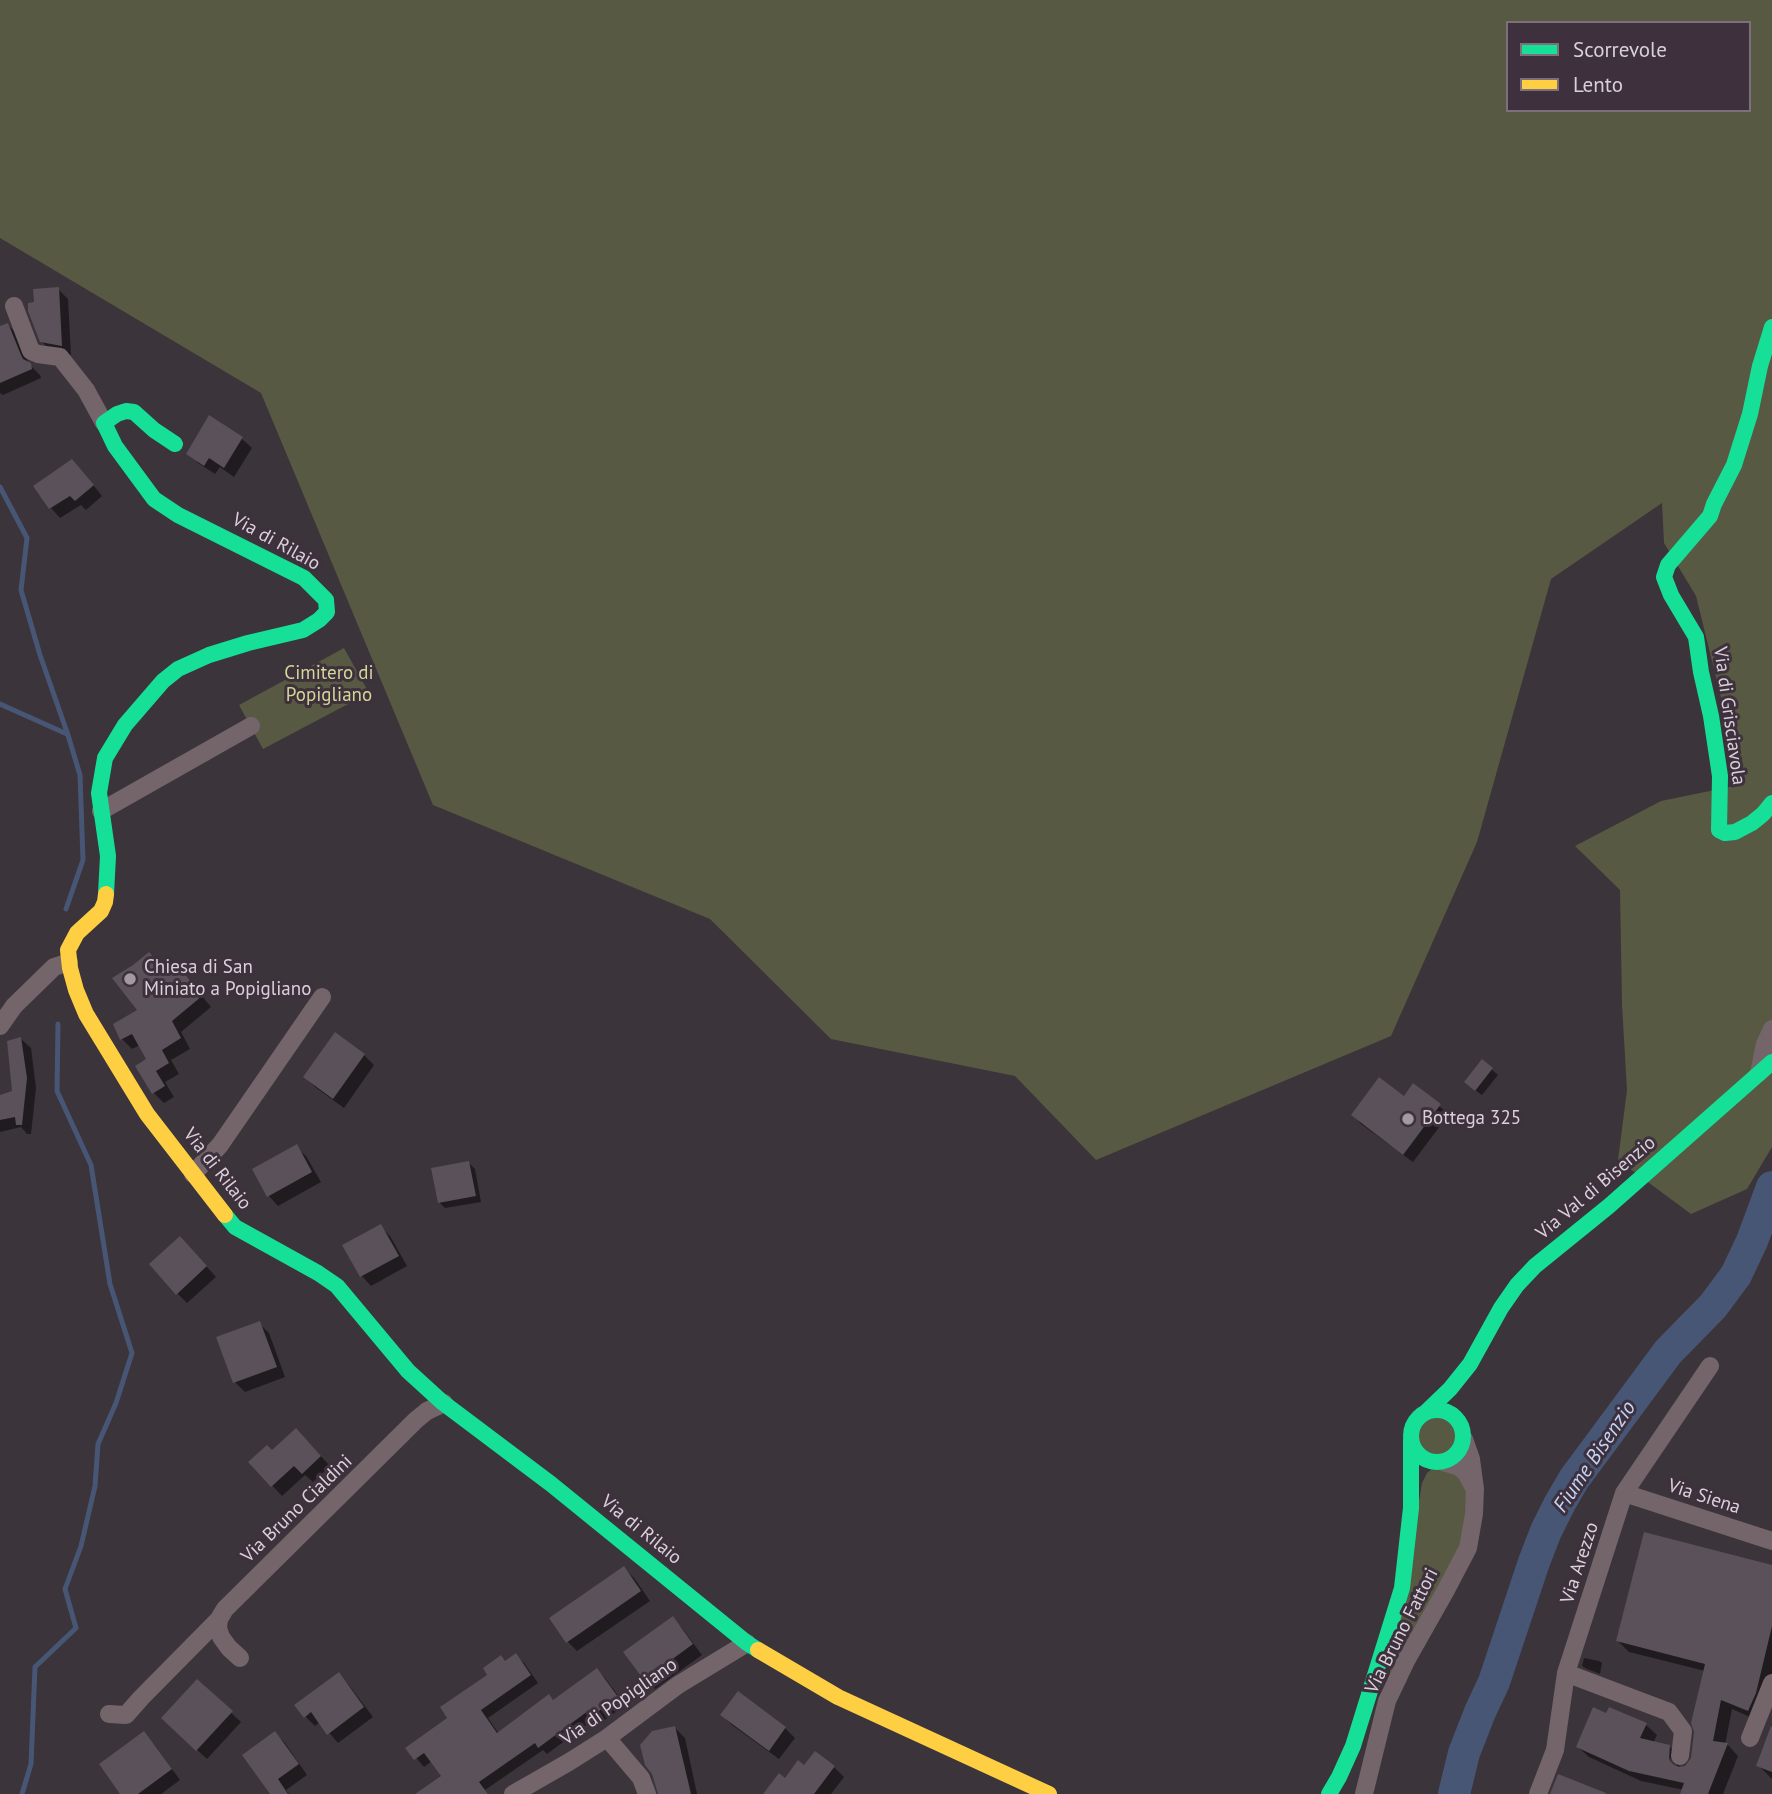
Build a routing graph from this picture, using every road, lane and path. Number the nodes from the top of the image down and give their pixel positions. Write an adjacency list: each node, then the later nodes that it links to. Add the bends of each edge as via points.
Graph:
1 (14, 306): 3 (street, Via di Rilaio, via 31,351 60,357)
2 (1772, 327): 6 (street, Via di Grisciavola, via 1734,465 1710,516 1668,565 1664,577 1696,637 1720,776 1719,830 1735,832)
3 (104, 423): 4 (street, via 117,414 134,412); 7 (street, Via di Rilaio, via 154,499 304,578 326,600 327,612 303,630 209,655 163,681 104,758)
4 (175, 444)
5 (251, 726): 7 (street)
6 (1772, 803)
7 (101, 811): 8 (street, Via di Rilaio, via 108,856 105,902 77,933 68,950)
8 (69, 962): 10 (street, via 54,967); 14 (street, Via di Rilaio, via 76,990 102,1042 147,1114)
9 (322, 997): 14 (street, via 220,1145)
10 (0, 1026)
11 (1772, 1029): 13 (street)
12 (1772, 1062): 13 (street, Via Val di Bisenzio)
13 (1758, 1076): 15 (street, Via Val di Bisenzio, via 1535,1266 1501,1308)
14 (194, 1174): 17 (street, Via di Rilaio, via 235,1227 337,1286 408,1371)
15 (1470, 1364): 18 (street); 19 (street)
16 (1710, 1366): 23 (street, Via Arezzo)
17 (444, 1403): 26 (street, Via Bruno Cialdini, via 416,1420); 27 (street, Via di Rilaio)
18 (1425, 1413): 19 (street, via 1442,1410 1454,1416); 20 (street, via 1413,1426)
19 (1463, 1432): 21 (street, via 1460,1449); 22 (street, Via Bruno Fattori)
20 (1411, 1440): 21 (street, via 1423,1458); 24 (street)
21 (1440, 1462): 22 (street, via 1459,1467); 24 (street, via 1425,1471)
22 (1475, 1489): 39 (street, Via Bruno Fattori, via 1468,1548 1387,1702)
23 (1624, 1493): 25 (street, Via Siena); 29 (street, Via Arezzo)
24 (1411, 1508): 38 (street, via 1402,1588 1353,1746)
25 (1772, 1541)
26 (219, 1619): 28 (street, via 221,1637); 31 (street, Via Bruno Cialdini, via 126,1715)
27 (747, 1643): 32 (street, Via di Popigliano, via 678,1685); 37 (street, Via di Rilaio, via 838,1697)
28 (240, 1658)
29 (1566, 1672): 34 (street, via 1669,1712 1683,1731); 40 (street, Via Arezzo, via 1555,1750)
30 (1772, 1683): 33 (street)
31 (109, 1714)
32 (607, 1738): 35 (street, Via di Popigliano); 36 (street, via 641,1778)
33 (1750, 1738)
34 (1680, 1756)
35 (513, 1794)
36 (647, 1794)
37 (1049, 1794)
38 (1329, 1794)
39 (1364, 1794)
40 (1538, 1794)

